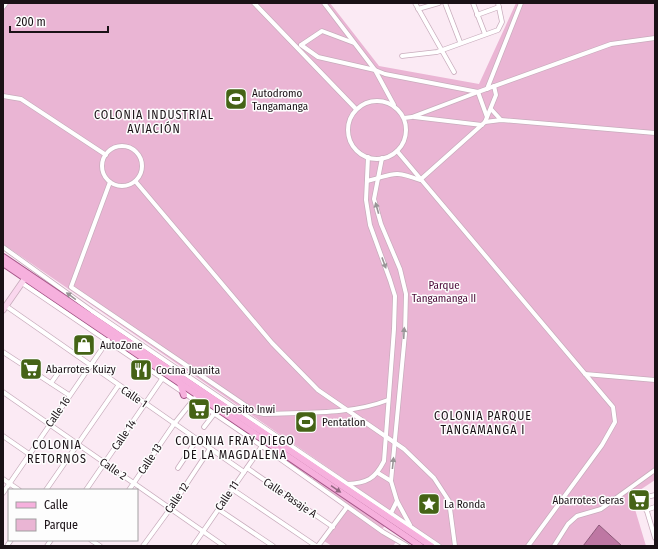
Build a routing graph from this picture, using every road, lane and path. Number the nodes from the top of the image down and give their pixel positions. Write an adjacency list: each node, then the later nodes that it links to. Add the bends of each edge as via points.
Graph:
1 (6, 3): 10 (street)
2 (254, 3): 18 (street)
3 (324, 3): 16 (street)
4 (415, 3): 11 (street)
5 (439, 3): 11 (street)
6 (445, 3): 15 (street)
7 (473, 3): 12 (street)
8 (521, 3): 24 (street)
9 (499, 4): 12 (street); 13 (street, via 501,26 498,30)
10 (3, 7)
11 (418, 9): 19 (street)
12 (477, 15): 13 (street)
13 (484, 34): 15 (street)
14 (655, 38): 23 (street, via 611,44)
15 (460, 42): 19 (street)
16 (355, 43): 17 (street, via 322,31); 21 (street)
17 (301, 45): 18 (street); 21 (street, via 318,57)
18 (297, 48): 28 (street)
19 (442, 51): 20 (street); 22 (street)
20 (402, 56)
21 (375, 70): 25 (street); 27 (street)
22 (454, 72)
23 (494, 86): 24 (street); 29 (street, via 496,95)
24 (487, 89): 25 (street)
25 (478, 92): 30 (street); 33 (street)
26 (3, 96): 36 (street, via 21,99)
27 (395, 107): 28 (street, via 375,100); 31 (street)
28 (356, 109): 37 (street, via 349,120 348,136 355,149)
29 (491, 109): 32 (street); 33 (street)
30 (412, 117): 31 (street); 33 (street)
31 (404, 118): 35 (street, via 406,133)
32 (501, 120): 33 (street); 34 (street)
33 (485, 122): 40 (street)
34 (655, 133)
35 (397, 151): 38 (street); 40 (street)
36 (106, 155): 42 (street, via 103,170); 43 (street, via 122,146 138,154 142,170)
37 (368, 157): 38 (street); 41 (street)
38 (382, 158): 39 (street)
39 (377, 179): 40 (street, via 389,174 404,173); 41 (street); 77 (street, one-way to 39, via 406,294 400,268 374,199)
40 (420, 180): 55 (street)
41 (366, 181): 65 (street, one-way to 65, via 370,225 394,296)
42 (110, 182): 43 (street, via 121,186); 69 (street, via 71,287 255,412 264,414)
43 (136, 182): 69 (street, via 272,343 318,390)
44 (3, 247): 46 (street)
45 (4, 261): 47 (main road)
46 (30, 266): 47 (street); 49 (street, one-way to 46)
47 (25, 278): 48 (main road); 49 (main road); 49 (main road, via 40,292 62,306)
48 (4, 308): 53 (street, Calle 1)
49 (80, 312): 50 (main road); 50 (street); 51 (street)
50 (111, 336): 51 (main road); 51 (street); 53 (street, Calle 16)
51 (136, 350): 56 (street); 59 (main road); 62 (main road); 68 (street)
52 (3, 352): 58 (street)
53 (90, 366): 60 (street, Calle 1); 63 (street, Calle 16)
54 (61, 369): 58 (street)
55 (585, 374): 57 (street); 129 (street, via 613,407 615,422 602,445)
56 (162, 379): 64 (street); 67 (street, Calle 14)
57 (655, 380)
58 (51, 383): 63 (street)
59 (180, 383): 62 (main road); 64 (main road)
60 (118, 386): 67 (street, Calle 1); 78 (street)
61 (3, 392): 71 (street, Calle 2)
62 (199, 393): 66 (street, Calle 13); 68 (main road)
63 (70, 395): 71 (street, Calle 16)
64 (184, 395): 66 (street)
65 (388, 400): 69 (street); 75 (street)
66 (193, 401): 70 (street); 72 (street, Calle 13)
67 (146, 404): 72 (street, Calle 1); 82 (street, Calle 14)
68 (225, 410): 70 (street); 79 (street); 87 (main road); 94 (street)
69 (347, 410): 75 (street)
70 (214, 414): 73 (street)
71 (50, 424): 78 (street, Calle 2); 81 (street, Calle 16)
72 (174, 424): 76 (street, Calle 1); 93 (street, Calle 13)
73 (204, 427)
74 (3, 436): 81 (street)
75 (385, 436): 77 (street); 88 (street, via 384,461)
76 (196, 441): 80 (street, Calle 1); 83 (street)
77 (395, 444): 91 (street, one-way to 77); 128 (street, via 404,449 434,478 449,501)
78 (77, 445): 82 (street, Calle 2); 97 (street)
79 (262, 446): 84 (street, Calle 11); 90 (street)
80 (209, 450): 86 (street, Calle 1); 106 (street, Calle 12)
81 (29, 454): 92 (street, Calle 16)
82 (104, 464): 93 (street, Calle 2); 98 (street, Calle 14)
83 (178, 468)
84 (247, 468): 86 (street, Calle 11); 111 (street, Calle Pasaje A)
85 (655, 470): 130 (street, via 601,509 577,516 568,524)
86 (244, 472): 100 (street, Calle 11)
87 (317, 472): 90 (street); 95 (main road); 109 (main road, one-way to 109)
88 (378, 473): 91 (street); 94 (street, via 371,479)
89 (3, 479): 92 (street)
90 (310, 481): 104 (street)
91 (391, 481): 103 (street)
92 (9, 483): 96 (street); 101 (street, Calle 16)
93 (133, 483): 99 (street, Calle 13); 106 (street, Calle 2)
94 (348, 484): 95 (street); 109 (street)
95 (341, 485): 109 (main road)
96 (18, 489)
97 (47, 489)
98 (87, 489)
99 (130, 489)
100 (232, 489): 107 (street, Calle 11); 123 (street)
101 (3, 493)
102 (655, 494): 108 (street, via 643,498)
103 (397, 501): 109 (street); 110 (street)
104 (347, 507): 111 (street); 114 (street)
105 (655, 507): 108 (street)
106 (170, 509): 113 (street, Calle 2); 119 (street, Calle 12)
107 (218, 509): 113 (street, Calle 11); 122 (street)
108 (646, 510): 112 (street)
109 (389, 518): 110 (street); 114 (street); 115 (main road); 125 (main road)
110 (410, 526): 115 (street)
111 (333, 527): 123 (street)
112 (654, 529): 116 (street)
113 (203, 532): 120 (street, Calle 11); 121 (street, Calle 2)
114 (382, 532): 124 (street)
115 (419, 535): 126 (main road); 127 (street)
116 (655, 538)
117 (94, 542): 118 (street)
118 (100, 546)
119 (142, 546)
120 (193, 546)
121 (224, 546)
122 (273, 546)
123 (317, 546)
124 (407, 546)
125 (420, 546)
126 (432, 546)
127 (439, 546)
128 (455, 546)
129 (528, 546)
130 (554, 546)

